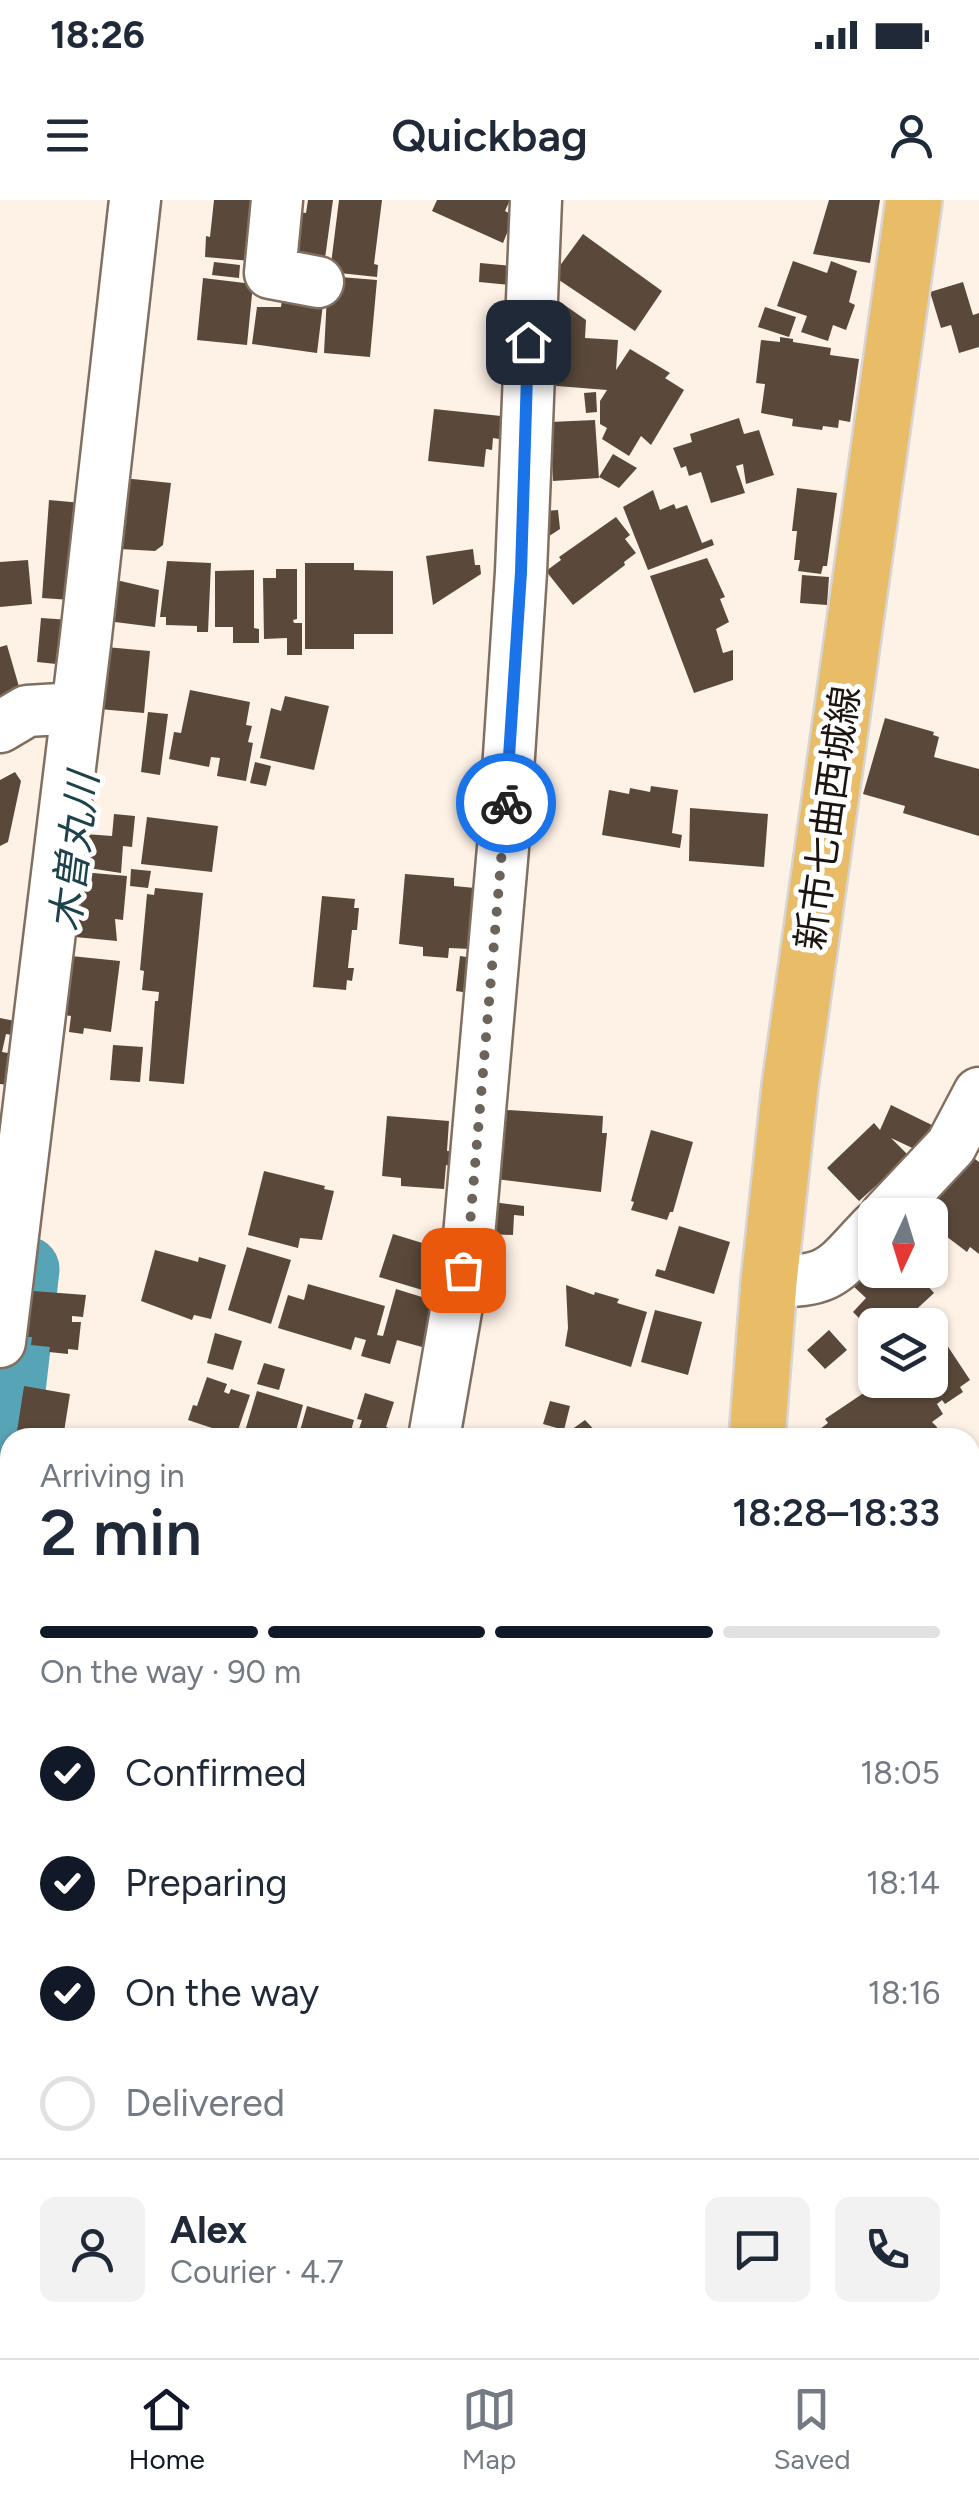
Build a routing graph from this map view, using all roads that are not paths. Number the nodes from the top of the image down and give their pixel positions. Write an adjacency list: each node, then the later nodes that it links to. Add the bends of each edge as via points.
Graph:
1 (135, 200): 6 (street)
2 (276, 200): 5 (street, via 270,273)
3 (536, 200): 13 (street, via 503,848 469,1236)
4 (914, 200): 11 (main road, 新市七曲西城線, via 790,1086)
5 (318, 282)
6 (77, 708): 7 (street, via 27,710); 12 (street)
7 (0, 727)
8 (979, 1093): 9 (street, via 951,1146)
9 (902, 1198)
10 (858, 1245): 11 (street, via 812,1281)
11 (769, 1282): 14 (main road, 新市七曲西城線)
12 (0, 1342)
13 (436, 1428)
14 (758, 1428)

